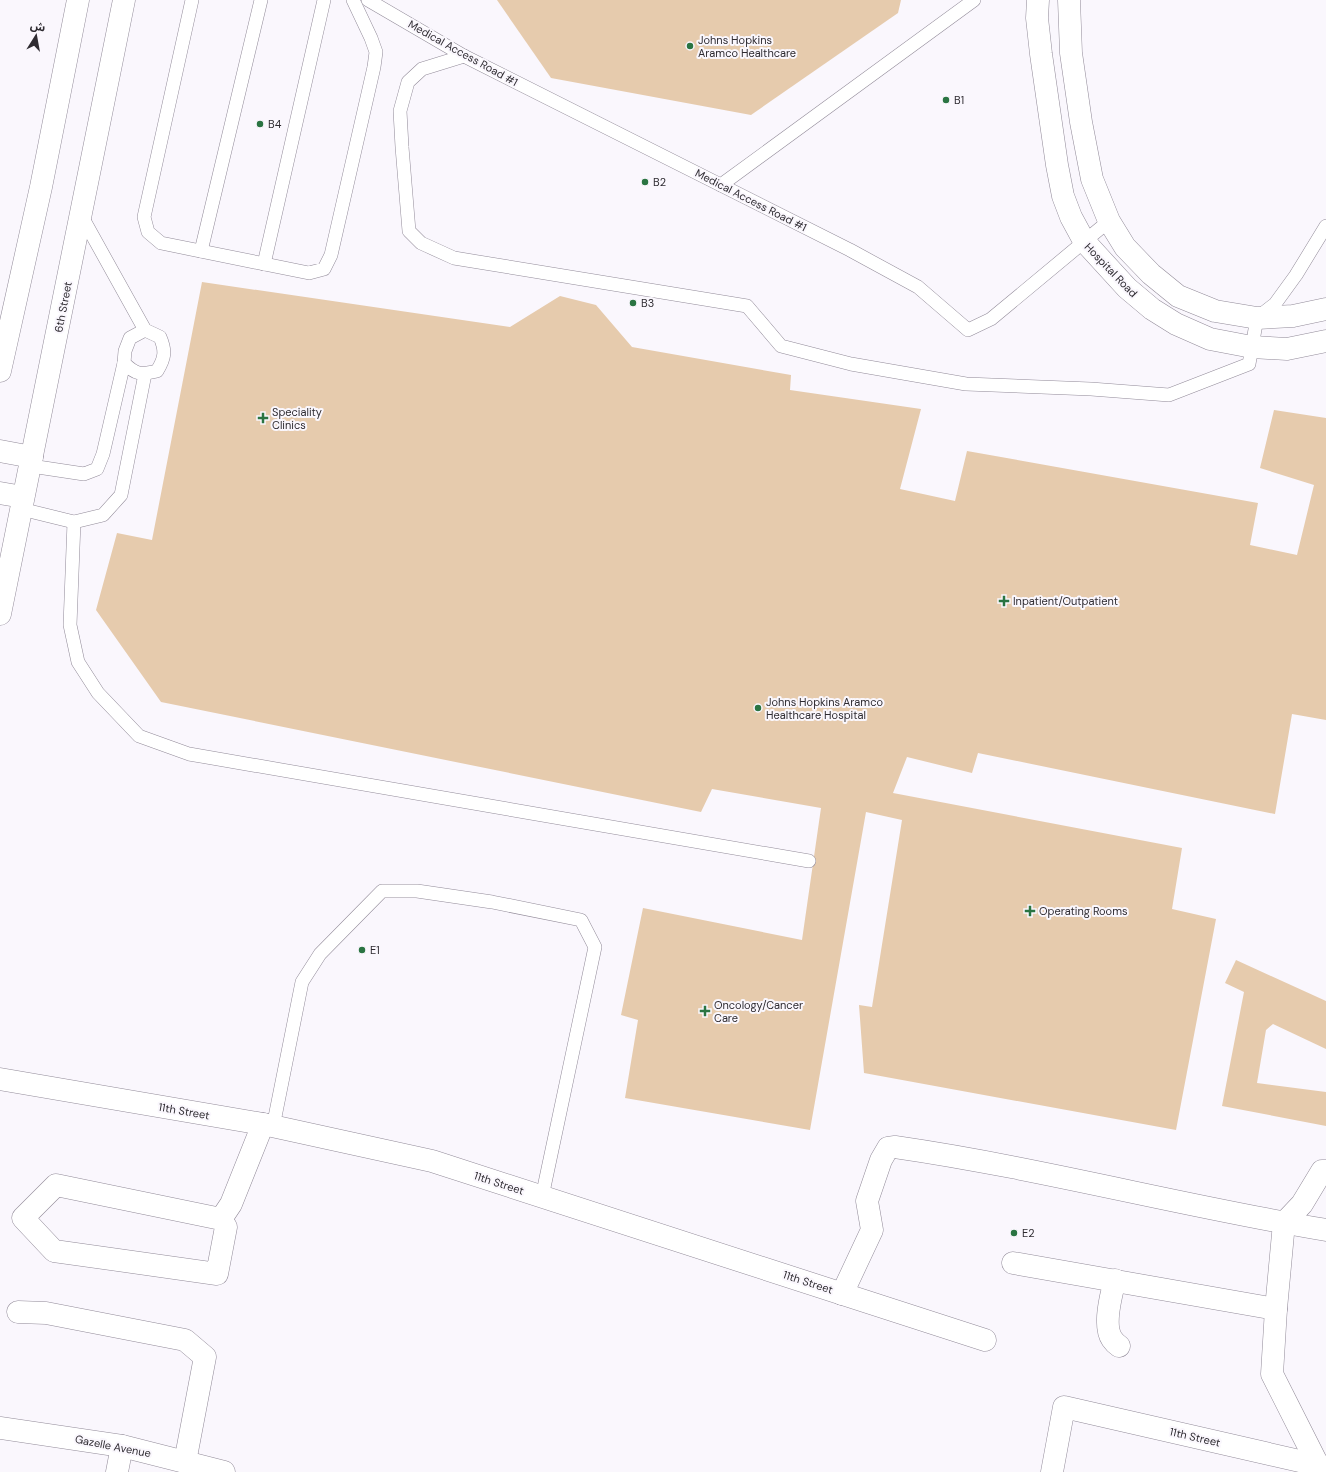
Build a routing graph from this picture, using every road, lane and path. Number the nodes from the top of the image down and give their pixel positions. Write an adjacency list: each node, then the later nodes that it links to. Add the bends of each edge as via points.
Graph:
1 (78, 0): 25 (street, via 41,187)
2 (124, 0): 13 (street, 6th Street)
3 (192, 0): 17 (lane, via 144,217 148,232 161,243)
4 (261, 0): 17 (lane)
5 (324, 0): 18 (lane)
6 (353, 0): 18 (lane, via 376,52 331,255 324,269 309,273)
7 (368, 0): 11 (lane, Medical Access Road #1)
8 (974, 0): 12 (lane)
9 (1038, 0): 16 (street, Hospital Road, via 1041,54 1057,165 1063,196)
10 (1069, 0): 14 (street, via 1071,53 1081,122 1092,180)
11 (464, 56): 12 (lane, Medical Access Road #1); 23 (lane, via 422,69 408,82 400,111 409,231 422,244 454,258 747,306 781,346 851,364 966,384 1168,395 1249,364)
12 (721, 185): 16 (lane, Medical Access Road #1, via 918,287 968,330 991,319)
13 (82, 215): 21 (lane); 28 (street, 6th Street)
14 (1109, 220): 16 (lane, Medical Access Road #1); 20 (street, via 1124,247 1178,296 1214,311)
15 (1326, 226): 20 (lane, via 1275,304)
16 (1084, 241): 23 (street, Hospital Road, via 1127,288 1164,317 1210,339)
17 (201, 251): 18 (lane)
18 (264, 264)
19 (1326, 310): 20 (street, via 1293,316)
20 (1257, 318): 23 (lane)
21 (146, 330): 24 (lane, via 130,338 124,351); 26 (lane, via 160,337 164,347 163,362 157,371)
22 (1326, 341): 23 (street, Hospital Road, via 1287,349)
23 (1252, 347)
24 (124, 363): 26 (lane, via 133,372); 28 (lane, via 103,454 97,469 84,474)
25 (0, 371)
26 (145, 374): 31 (lane, via 121,495 103,515)
27 (0, 450): 28 (street)
28 (32, 461): 30 (street, 6th Street)
29 (0, 493): 30 (street)
30 (22, 503): 31 (lane); 32 (street, 6th Street)
31 (74, 522): 33 (lane, via 70,626 78,662 98,693 139,736 189,754)
32 (0, 614)
33 (808, 861)
34 (0, 1079): 35 (street, 11th Street)
35 (268, 1126): 37 (street, 11th Street, via 432,1161); 37 (lane, via 302,982 320,954 382,891 417,890 581,920 595,948); 38 (street, via 231,1204)
36 (1326, 1171): 39 (street, via 1322,1171 1302,1204)
37 (542, 1197): 43 (street, 11th Street)
38 (221, 1219): 38 (street, via 226,1227 217,1274 54,1251 23,1218 56,1185)
39 (1284, 1223): 40 (street); 43 (street, via 942,1154 888,1148 875,1175 867,1201 872,1230); 44 (street)
40 (1326, 1230)
41 (1014, 1262): 42 (street)
42 (1115, 1280): 44 (street); 47 (street, via 1108,1308 1111,1339)
43 (842, 1294): 46 (street, 11th Street)
44 (1276, 1309): 51 (street, via 1272,1374)
45 (18, 1312): 50 (street, via 46,1313 185,1340 206,1357)
46 (985, 1340)
47 (1118, 1346)
48 (0, 1428): 49 (street, Gazelle Avenue)
49 (122, 1446): 50 (street, Gazelle Avenue); 52 (street)
50 (185, 1462): 53 (street, Gazelle Avenue)
51 (1322, 1466): 54 (street, 11th Street, via 1064,1407)
52 (116, 1472)
53 (224, 1472)
54 (1052, 1472)

